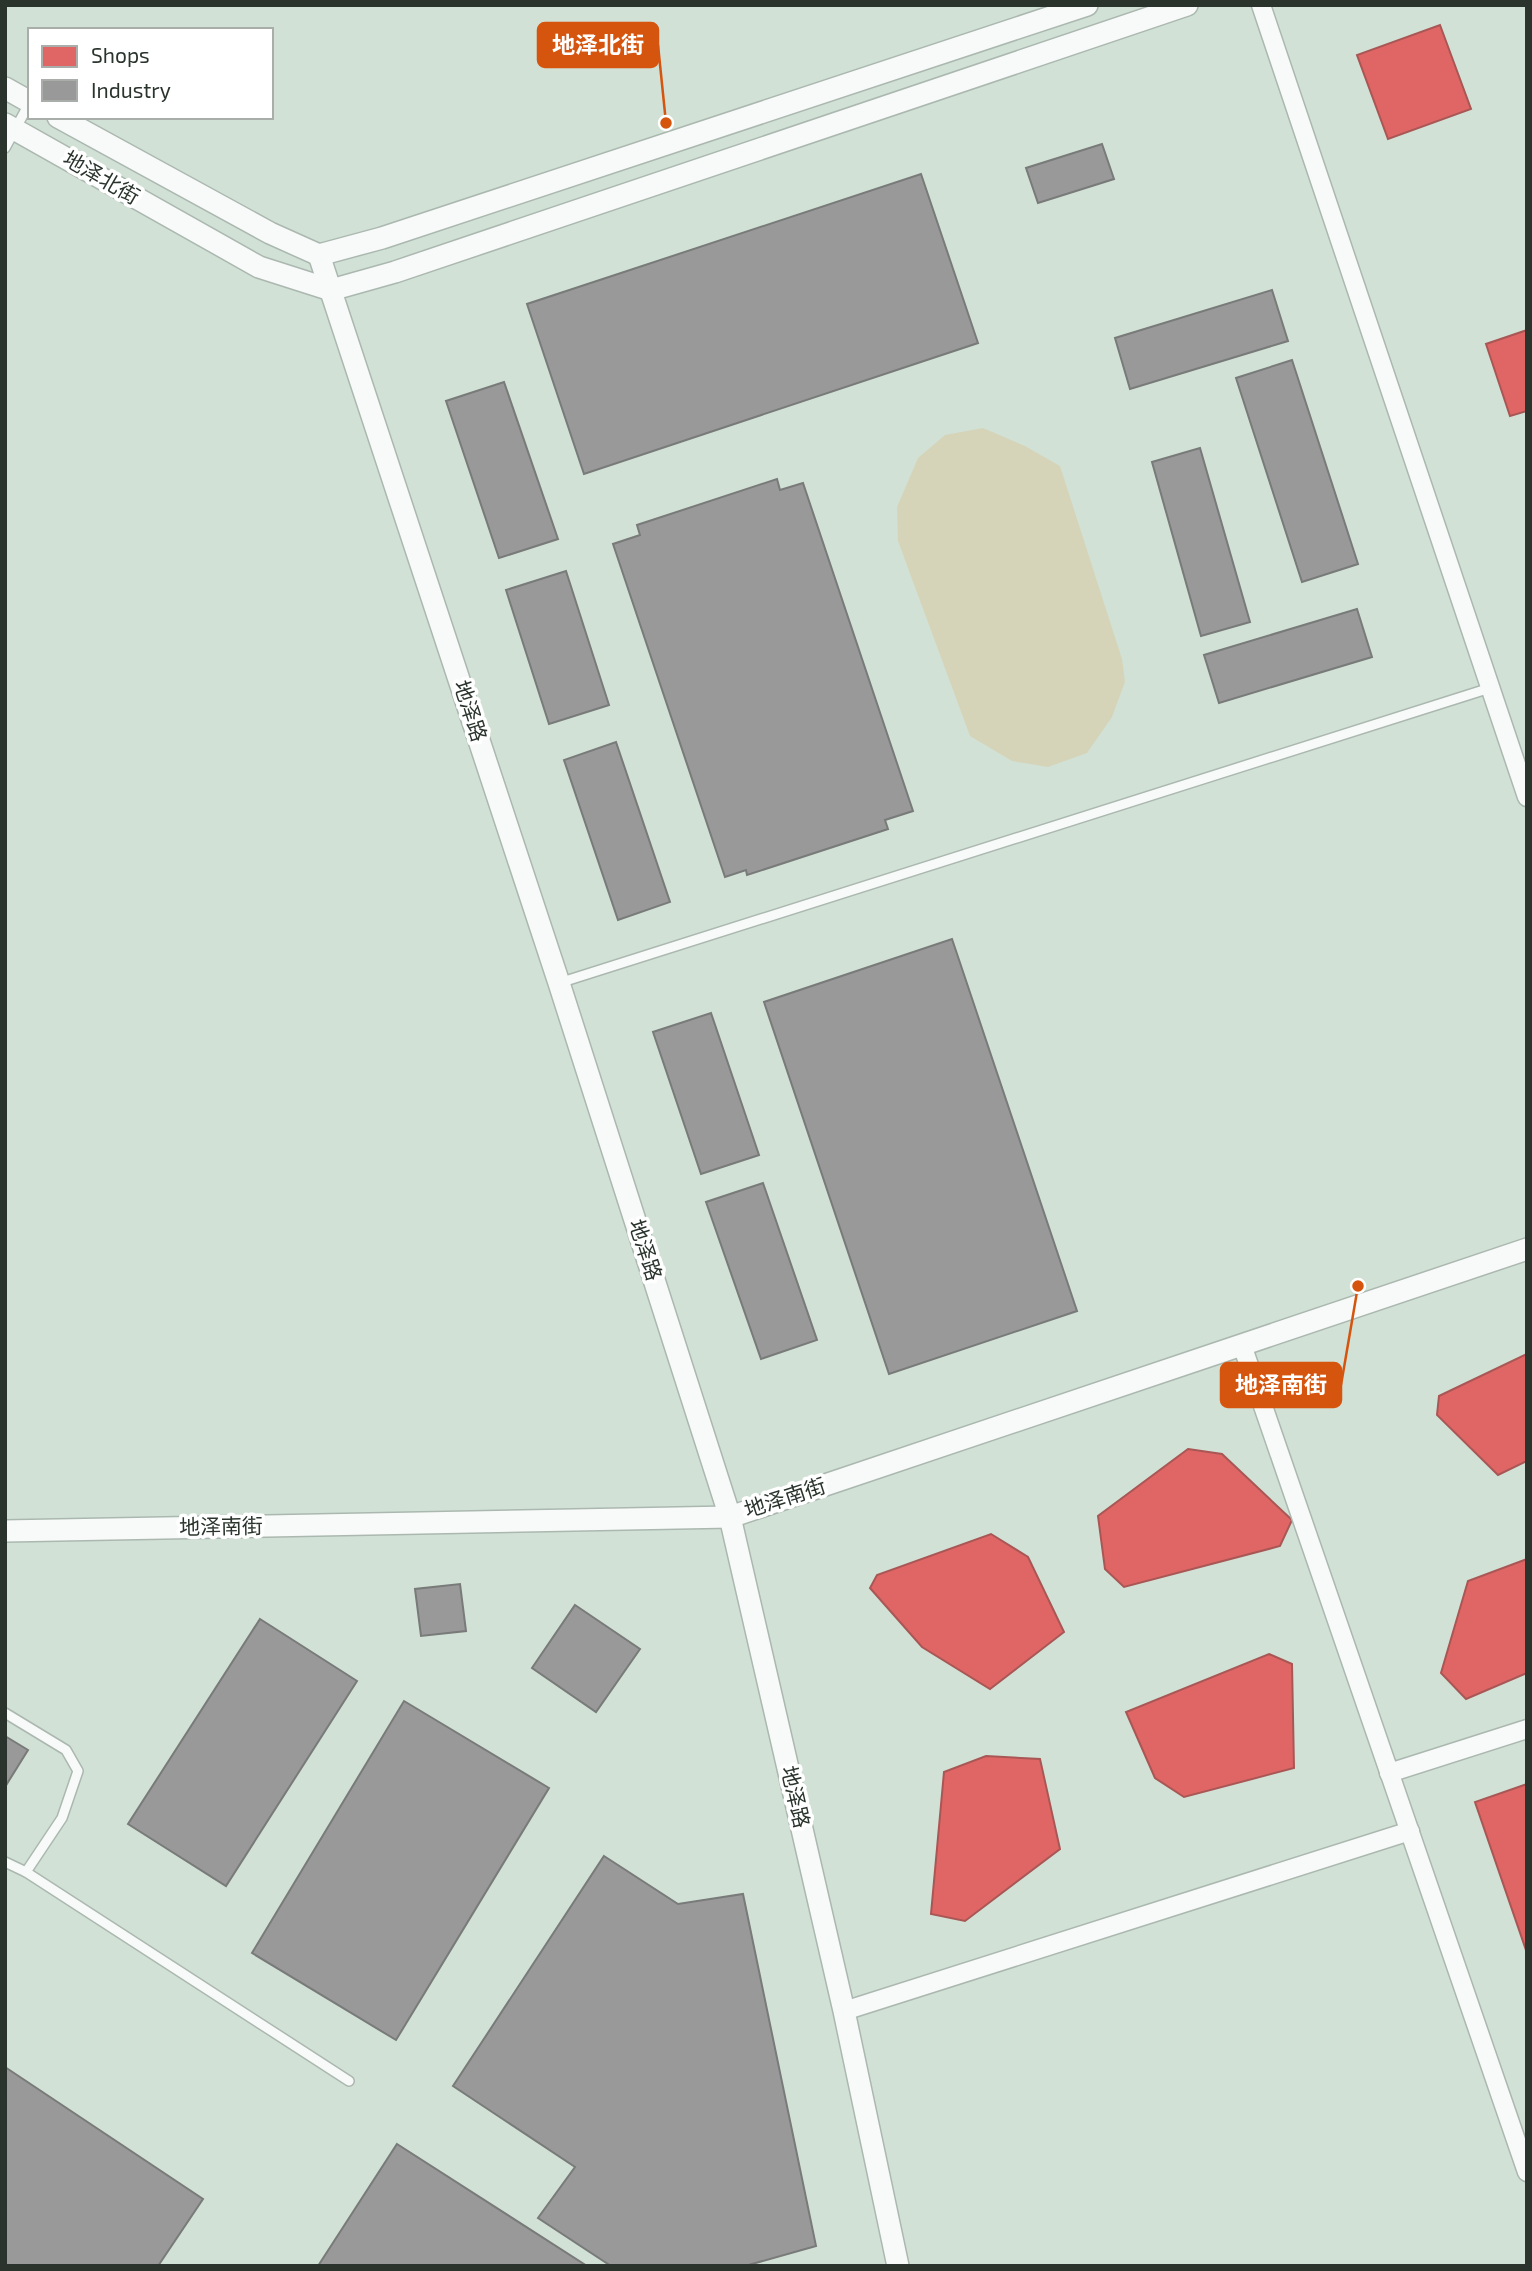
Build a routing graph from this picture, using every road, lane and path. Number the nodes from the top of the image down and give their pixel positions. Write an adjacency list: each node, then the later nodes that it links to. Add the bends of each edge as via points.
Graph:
1 (1087, 5): 9 (street, via 395,234)
2 (1187, 5): 10 (street)
3 (1261, 5): 11 (street)
4 (5, 88): 5 (street)
5 (28, 101)
6 (28, 105): 8 (lane)
7 (62, 119): 9 (street, 地泽北街)
8 (9, 133): 10 (street, 地泽北街, via 259,267)
9 (319, 255): 10 (street, 地泽路)
10 (331, 290): 13 (street, 地泽路)
11 (1490, 688): 12 (street); 13 (lane)
12 (1527, 797)
13 (559, 983): 16 (street, 地泽路)
14 (1527, 1249): 15 (street, 地泽南街)
15 (1242, 1345): 16 (street, 地泽南街); 20 (street)
16 (730, 1517): 17 (street, 地泽南街); 24 (street, 地泽路)
17 (5, 1531)
18 (5, 1713): 23 (lane, via 66,1750 78,1771 62,1818)
19 (1527, 1729): 20 (street)
20 (1389, 1773): 21 (street)
21 (1410, 1832): 24 (street); 26 (street)
22 (5, 1862): 23 (lane)
23 (26, 1872): 25 (lane)
24 (844, 2011): 27 (street, 地泽路)
25 (349, 2081)
26 (1527, 2172)
27 (898, 2266)

